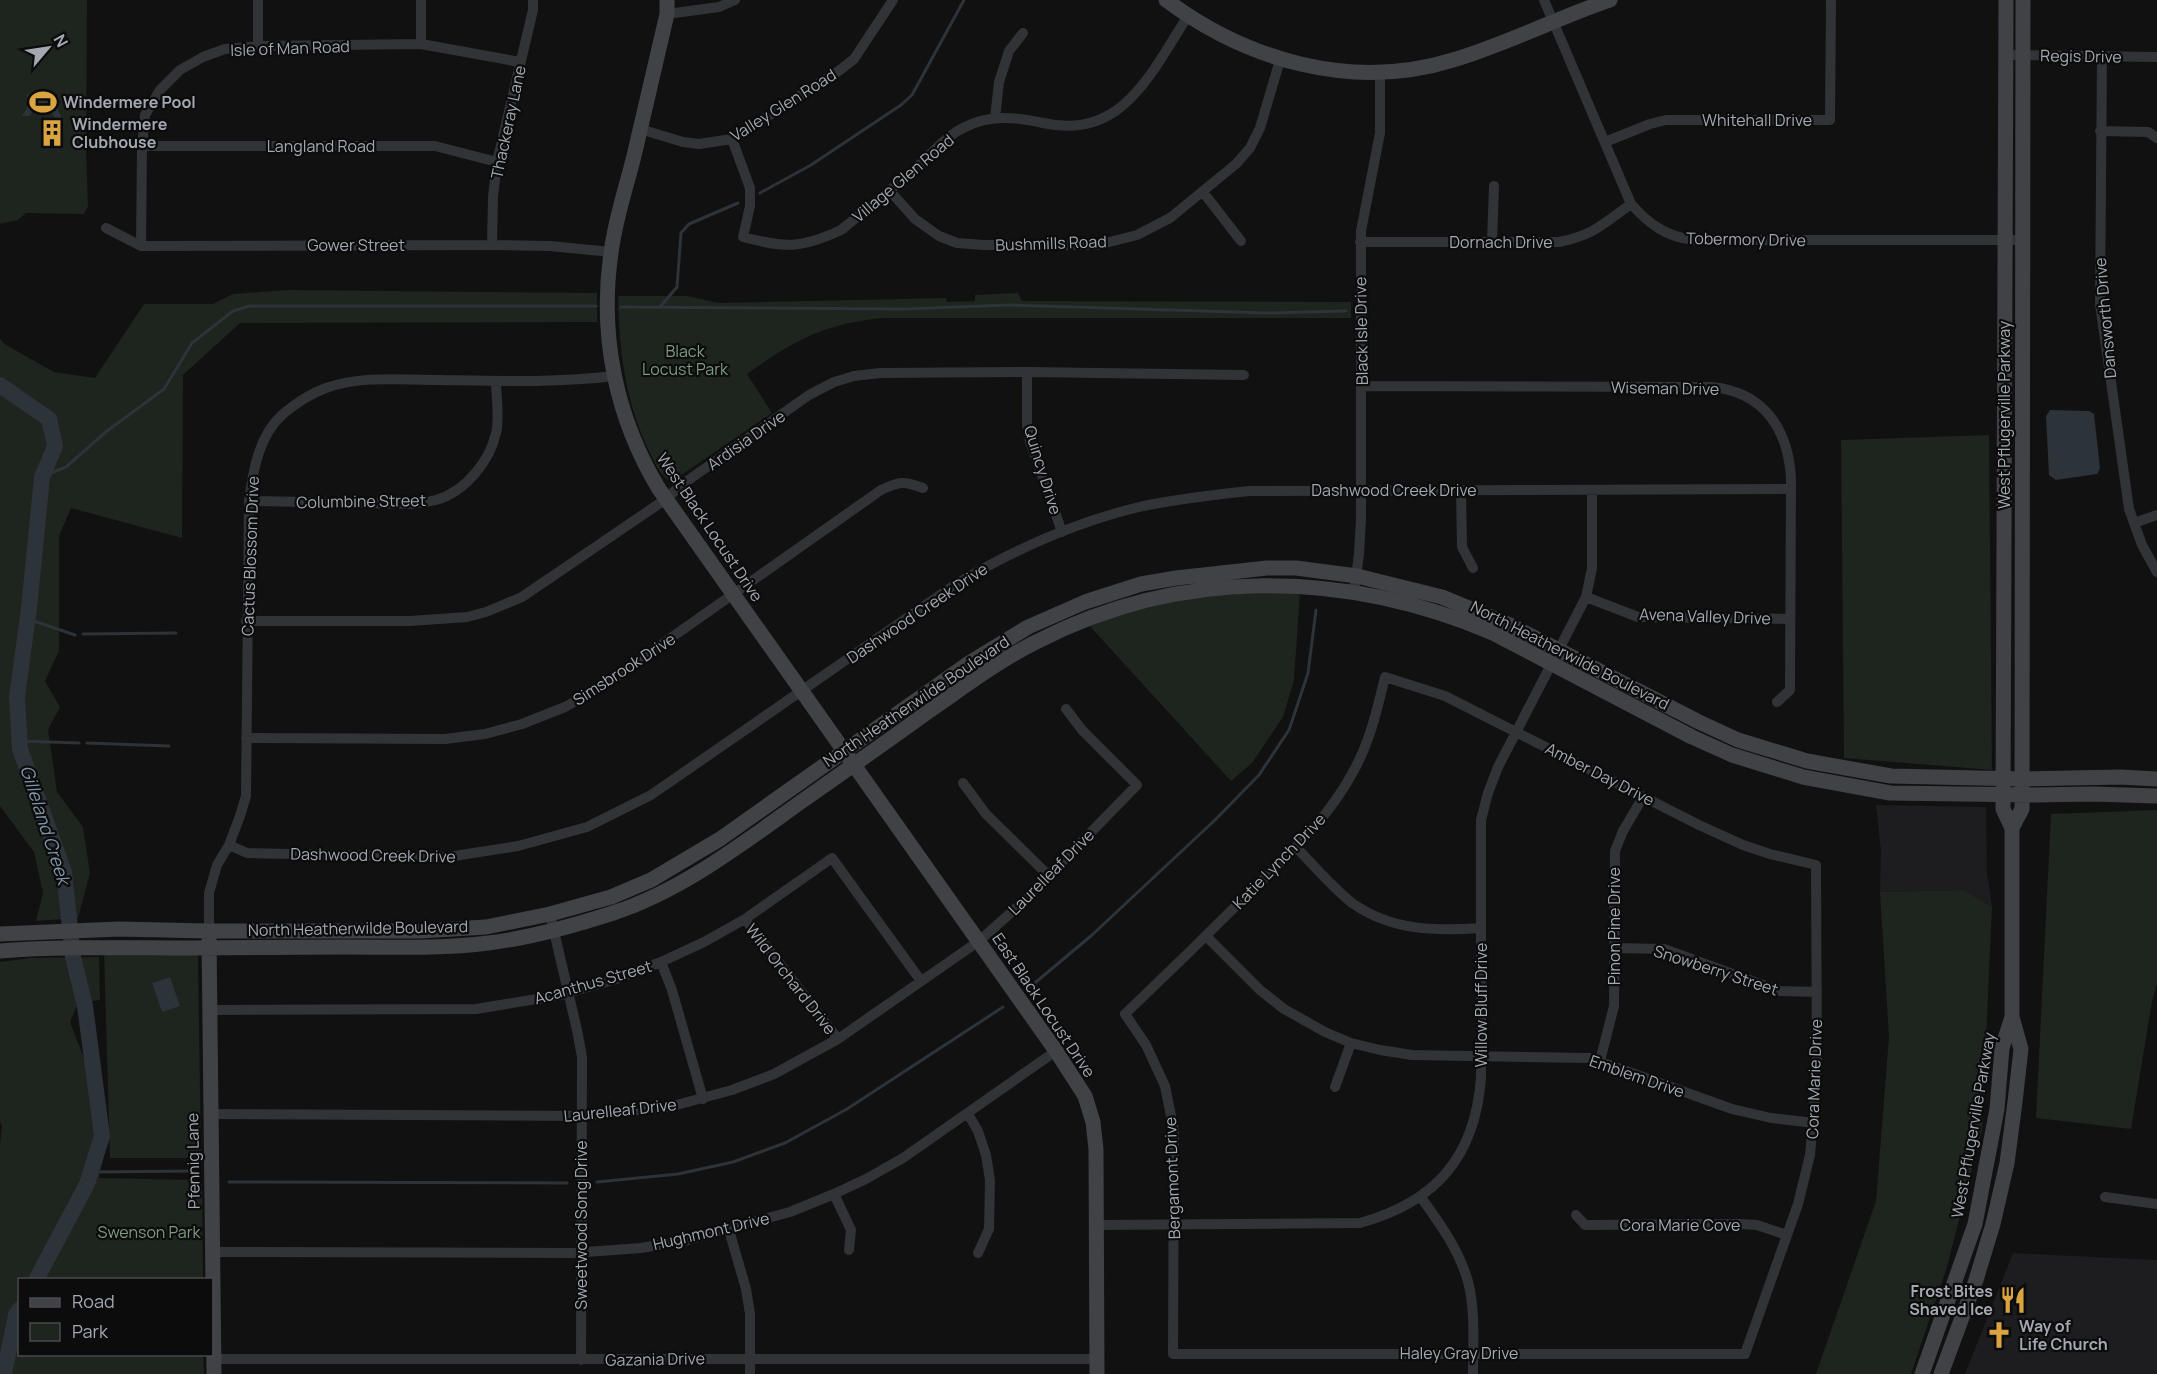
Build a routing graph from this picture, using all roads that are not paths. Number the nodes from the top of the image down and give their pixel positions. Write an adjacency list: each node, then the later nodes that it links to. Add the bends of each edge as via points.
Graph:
1 (258, 0): 17 (street)
2 (421, 0): 16 (street)
3 (532, 0): 23 (street, Thackeray Lane)
4 (735, 0): 12 (street, via 719,7)
5 (893, 0): 29 (street, Valley Glen Road, via 854,59)
6 (1166, 0): 13 (main road)
7 (1544, 0): 14 (street, Tobermory Drive)
8 (1610, 0): 14 (main road)
9 (1831, 0): 30 (street, Whitehall Drive, via 1830,120 1666,120)
10 (2006, 0): 18 (main road, West Pflugerville Parkway)
11 (2023, 0): 19 (main road, West Pflugerville Parkway)
12 (667, 7): 26 (main road, West Black Locust Drive)
13 (1188, 16): 22 (main road, via 1224,38); 25 (street, Village Glen Road, via 1139,91 1108,117 1075,126)
14 (1552, 21): 24 (main road, via 1451,61); 30 (street, Tobermory Drive)
15 (1023, 33): 25 (street, via 1009,51 999,82)
16 (421, 44): 17 (street, Isle of Man Road); 23 (street, Isle of Man Road)
17 (258, 46): 31 (street, Isle of Man Road, via 225,50 180,69 160,90 145,115)
18 (2006, 55): 19 (street, Regis Drive); 38 (main road, West Pflugerville Parkway)
19 (2023, 55): 20 (street, Regis Drive); 39 (main road, West Pflugerville Parkway)
20 (2102, 56): 21 (street, Regis Drive); 27 (street, Dansworth Drive)
21 (2157, 57)
22 (1280, 60): 24 (main road, via 1329,70); 35 (street, Bushmills Road, via 1260,129 1250,148)
23 (520, 62): 32 (street, Thackeray Lane)
24 (1380, 72): 41 (street, Black Isle Drive, via 1380,133)
25 (995, 118): 34 (street, Village Glen Road, via 963,128)
26 (640, 129): 29 (street, Valley Glen Road, via 699,144); 45 (main road, West Black Locust Drive)
27 (2100, 131): 28 (street, via 2148,132); 61 (street, Dansworth Drive, via 2100,304 2121,466)
28 (2157, 138)
29 (732, 139): 34 (street, Village Glen Road, via 750,188 742,237 801,245 822,239 841,230)
30 (1605, 142): 36 (street, Tobermory Drive)
31 (142, 146): 32 (street, Langland Road, via 435,146); 44 (street, Isle of Man Road)
32 (497, 162): 43 (street, Thackeray Lane)
33 (1494, 186): 42 (street)
34 (890, 191): 35 (street, Bushmills Road, via 915,219 939,236 957,243 984,245 1098,245 1120,240 1170,218)
35 (1203, 192): 40 (street)
36 (1631, 204): 38 (street, Tobermory Drive, via 1645,220 1666,233 1694,240); 42 (street, Dornach Drive, via 1581,237 1559,242)
37 (106, 228): 44 (street, Gower Street)
38 (2005, 240): 39 (street, Tobermory Drive); 51 (main road, West Pflugerville Parkway)
39 (2023, 240): 52 (main road, West Pflugerville Parkway)
40 (1241, 241)
41 (1360, 242): 42 (street, Dornach Drive); 50 (street, Black Isle Drive)
42 (1492, 242)
43 (492, 245): 44 (street, Gower Street); 45 (street, Gower Street)
44 (141, 246)
45 (611, 252): 48 (main road, West Black Locust Drive, via 608,297)
46 (1027, 372): 47 (street, Ardisia Drive); 58 (street, Ardisia Drive, via 880,373 834,382 800,401); 62 (street, Quincy Drive, via 1030,441)
47 (1244, 375)
48 (614, 376): 49 (street, Cactus Blossom Drive, via 572,381); 58 (main road, West Black Locust Drive, via 634,442)
49 (496, 381): 59 (street, Cactus Blossom Drive, via 367,379 326,388 282,415 265,439 254,466); 59 (street, Columbine Street, via 496,432 488,452 462,486 438,499 413,504)
50 (1362, 386): 54 (street, Wiseman Drive, via 1726,388 1753,401 1776,425 1788,453); 55 (street, Black Isle Drive)
51 (2005, 454): 52 (main road); 81 (main road, West Pflugerville Parkway)
52 (2022, 454): 82 (main road, West Pflugerville Parkway)
53 (923, 488): 67 (street, Simsbrook Drive, via 897,482 880,490)
54 (1791, 489): 57 (street, Dashwood Creek Drive); 69 (street, Wiseman Drive)
55 (1361, 490): 56 (street, Dashwood Creek Drive); 62 (street, Dashwood Creek Drive, via 1249,491 1196,496 1138,508); 65 (street, Black Isle Drive)
56 (1461, 490): 57 (street, Dashwood Creek Drive); 63 (street, via 1462,548)
57 (1592, 490): 68 (street, Willow Bluff Drive, via 1592,568)
58 (666, 499): 67 (main road, West Black Locust Drive); 70 (street, Ardisia Drive, via 529,592 486,612 410,621)
59 (249, 501): 70 (street, Cactus Blossom Drive)
60 (2157, 515): 61 (street)
61 (2134, 523): 64 (street, Dansworth Drive)
62 (1062, 532): 74 (street, Dashwood Creek Drive, via 994,562 953,586)
63 (1473, 568)
64 (2157, 572)
65 (1357, 576): 66 (street, Black Isle Drive); 71 (main road, North Heatherwilde Boulevard, via 1443,597); 79 (main road, North Heatherwilde Boulevard, via 1296,568 1213,573 1141,585 1085,602 1028,627 966,665)
66 (1354, 592): 72 (main road, North Heatherwilde Boulevard, via 1465,621); 79 (main road, North Heatherwilde Boulevard, via 1268,584 1227,588 1145,600 1090,618 1006,659)
67 (733, 595): 74 (main road, West Black Locust Drive); 78 (street, Simsbrook Drive, via 604,685 565,707 522,724 445,739)
68 (1586, 597): 69 (street, Avena Valley Drive, via 1638,617); 71 (street, Willow Bluff Drive)
69 (1790, 619): 75 (street, Wiseman Drive, via 1790,690)
70 (246, 621): 78 (street, Cactus Blossom Drive)
71 (1558, 649): 72 (street, Willow Bluff Drive); 80 (main road, North Heatherwilde Boulevard, via 1738,740 1807,761)
72 (1550, 663): 77 (street, Willow Bluff Drive); 85 (main road, North Heatherwilde Boulevard, via 1732,755 1803,777)
73 (1385, 677): 77 (street, Amber Day Drive, via 1446,696); 92 (street, Katie Lynch Drive, via 1373,726 1354,772 1326,814)
74 (802, 692): 79 (main road, West Black Locust Drive); 91 (street, Dashwood Creek Drive, via 651,795 587,827 554,837 448,857 247,853)
75 (1777, 702)
76 (1066, 709): 94 (street, Laurelleaf Drive, via 1137,785)
77 (1517, 731): 88 (street, Amber Day Drive); 97 (street, Willow Bluff Drive, via 1498,767 1481,820)
78 (246, 738): 91 (street, Cactus Blossom Drive, via 246,796)
79 (850, 758): 95 (main road, North Heatherwilde Boulevard, via 651,880 611,897); 98 (main road, North Heatherwilde Boulevard, via 729,853 658,895); 102 (main road, East Black Locust Drive)
80 (1908, 777): 81 (main road, North Heatherwilde Boulevard); 85 (main road, via 1891,787)
81 (2004, 779): 82 (main road, North Heatherwilde Boulevard); 86 (main road, West Pflugerville Parkway)
82 (2022, 779): 83 (main road, North Heatherwilde Boulevard); 87 (main road, West Pflugerville Parkway)
83 (2157, 779)
84 (963, 783): 94 (street, via 986,814)
85 (1890, 793): 86 (main road, North Heatherwilde Boulevard)
86 (2004, 795): 87 (main road, North Heatherwilde Boulevard); 90 (main road, West Pflugerville Parkway, via 2003,809)
87 (2022, 795): 89 (main road, North Heatherwilde Boulevard); 90 (main road, West Pflugerville Parkway, via 2022,808)
88 (1643, 796): 93 (street, Amber Day Drive, via 1743,844); 104 (street, Pinon Pine Drive, via 1615,850)
89 (2157, 796)
90 (2012, 828): 112 (main road, West Pflugerville Parkway)
91 (229, 845): 99 (street, Cactus Blossom Drive, via 217,865 209,893)
92 (1296, 848): 97 (street, via 1352,903 1398,925 1423,930); 101 (street, Katie Lynch Drive)
93 (1816, 865): 108 (street, Cora Marie Drive)
94 (1049, 876): 102 (street, Laurelleaf Drive)
95 (550, 914): 98 (street, Sweetwood Song Drive); 99 (main road, North Heatherwilde Boulevard, via 486,927 420,931)
96 (745, 920): 106 (street, Acanthus Street); 107 (street, Acanthus Street, via 832,858); 113 (street, Wild Orchard Drive)
97 (1481, 928): 116 (street, Willow Bluff Drive)
98 (554, 930): 103 (main road, North Heatherwilde Boulevard, via 488,943 420,947); 109 (street, Sweetwood Song Drive)
99 (209, 931): 100 (main road, North Heatherwilde Boulevard, via 119,929); 103 (main road, Pfennig Lane)
100 (0, 934)
101 (1206, 936): 111 (street, Katie Lynch Drive); 114 (street, Emblem Drive, via 1278,1005)
102 (979, 941): 107 (street, Laurelleaf Drive); 115 (main road, East Black Locust Drive)
103 (209, 948): 105 (main road, North Heatherwilde Boulevard, via 120,946); 110 (main road, Pfennig Lane)
104 (1614, 948): 108 (street, Snowberry Street, via 1664,949 1780,992); 117 (street, Pinon Pine Drive, via 1614,1006)
105 (0, 951)
106 (661, 962): 109 (street, Acanthus Street); 119 (street)
107 (921, 981): 113 (street, Laurelleaf Drive)
108 (1817, 992): 123 (street, Cora Marie Drive)
109 (569, 993): 110 (street, Acanthus Street, via 476,1009); 122 (street, Sweetwood Song Drive, via 582,1057)
110 (209, 1010): 120 (main road, Pfennig Lane)
111 (1125, 1014): 129 (street, Bergamont Drive, via 1146,1045 1165,1086 1174,1131)
112 (2012, 1017): 148 (main road, West Pflugerville Parkway, via 2002,1048 1997,1108 1975,1224); 149 (main road, West Pflugerville Parkway, via 2021,1049 2007,1163 1976,1280)
113 (838, 1039): 119 (street, Laurelleaf Drive, via 774,1074)
114 (1351, 1043): 116 (street, Emblem Drive, via 1412,1055); 118 (street)
115 (1056, 1051): 121 (street, Hughmont Drive); 130 (main road, East Black Locust Drive, via 1085,1096 1093,1122)
116 (1482, 1056): 117 (street, Emblem Drive, via 1562,1056); 125 (street, Willow Bluff Drive, via 1479,1104 1472,1129 1447,1173)
117 (1600, 1061): 123 (street, Emblem Drive, via 1732,1109)
118 (1335, 1087)
119 (703, 1099): 122 (street, Laurelleaf Drive, via 660,1109)
120 (210, 1114): 122 (street, Laurelleaf Drive); 134 (main road, Pfennig Lane)
121 (968, 1114): 124 (street, Hughmont Drive, via 903,1158); 136 (street, via 987,1155 990,1180 989,1229)
122 (581, 1116): 135 (street, Sweetwood Song Drive)
123 (1814, 1123): 132 (street, Cora Marie Drive, via 1803,1189)
124 (834, 1194): 131 (street, Hughmont Drive); 133 (street, via 851,1230)
125 (1420, 1196): 129 (street, Willow Bluff Drive, via 1360,1223); 139 (street, via 1449,1238 1465,1274 1472,1312)
126 (2105, 1197): 127 (street)
127 (2157, 1204)
128 (1576, 1215): 132 (street, Cora Marie Cove, via 1585,1225 1740,1224)
129 (1175, 1223): 130 (street, Willow Bluff Drive); 140 (street, Bergamont Drive)
130 (1097, 1225): 144 (main road, East Black Locust Drive)
131 (729, 1230): 135 (street, Hughmont Drive, via 641,1248); 142 (street, via 746,1289)
132 (1787, 1235): 141 (street, Cora Marie Drive)
133 (849, 1250)
134 (212, 1252): 135 (street, Hughmont Drive); 137 (main road, Pfennig Lane)
135 (580, 1253): 143 (street, Sweetwood Song Drive)
136 (978, 1253)
137 (212, 1278)
138 (213, 1310): 145 (main road, Pfennig Lane)
139 (1473, 1353): 140 (street, Haley Gray Drive); 141 (street, Haley Gray Drive); 147 (street)
140 (1173, 1354)
141 (1746, 1354)
142 (750, 1358): 143 (street, Gazania Drive); 144 (street, Gazania Drive); 146 (street)
143 (581, 1360): 145 (street, Gazania Drive)
144 (1097, 1366)
145 (214, 1367)
146 (750, 1374)
147 (1473, 1374)
148 (1922, 1374)
149 (1941, 1374)

